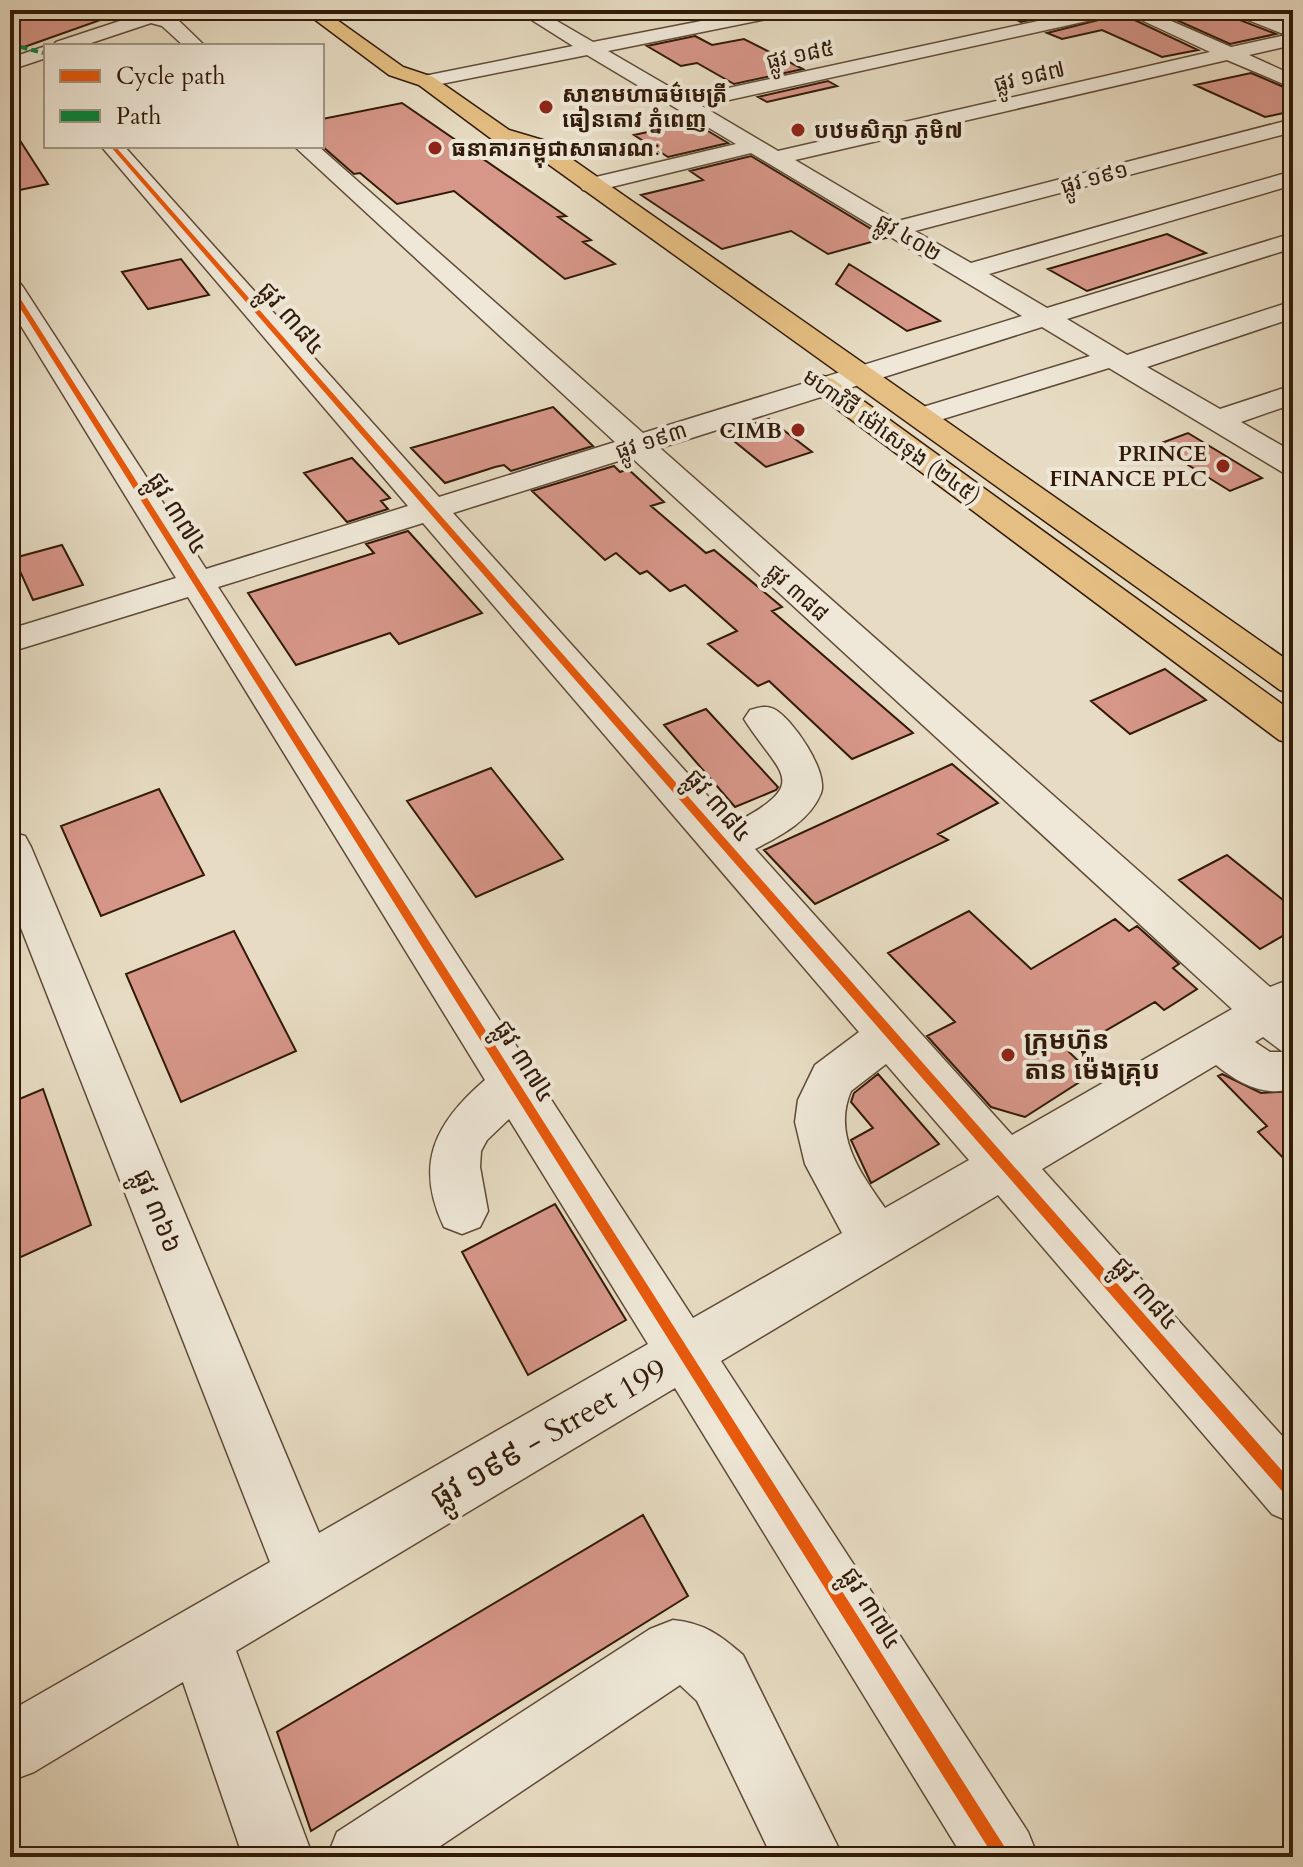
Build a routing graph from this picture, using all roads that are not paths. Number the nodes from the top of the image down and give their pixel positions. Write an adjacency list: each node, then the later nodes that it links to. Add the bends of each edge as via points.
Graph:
1 (171, 10): 10 (street)
2 (525, 10): 20 (street, ផ្លូវ ៤០២)
3 (712, 10): 11 (street)
4 (786, 10): 11 (street)
5 (1114, 10): 26 (street, ផ្លូវ ១៨៥)
6 (1131, 10): 21 (street)
7 (346, 12): 8 (main road); 14 (main road)
8 (316, 13): 24 (main road, មហាវិថី ម៉ៅសេទុង (២៤៥), via 396,71)
9 (1262, 13): 12 (street)
10 (150, 17): 17 (street); 19 (street, via 169,22)
11 (732, 20): 20 (street)
12 (1293, 31)
13 (137, 39): 18 (street)
14 (385, 39)
15 (1293, 39): 21 (street, ផ្លូវ ១៨៧)
16 (10, 44): 23 (street)
17 (69, 44)
18 (114, 44)
19 (193, 44)
20 (590, 48): 24 (street); 26 (street, ផ្លូវ ៤០២)
21 (1231, 54): 25 (street); 31 (street, ផ្លូវ ១៨៧)
22 (410, 57): 24 (main road, មហាវិថី ម៉ៅសេទុង (២៤៥), via 423,66)
23 (34, 59)
24 (426, 81): 28 (main road, មហាវិថី ម៉ៅសេទុង (២៤៥))
25 (1293, 82)
26 (684, 104): 31 (street, ផ្លូវ ៤០២)
27 (1293, 125): 34 (street, ផ្លូវ ១៩១)
28 (501, 135): 33 (main road, មហាវិថី ម៉ៅសេទុង (២៤៥), via 538,146); 40 (main road, មហាវិថី ម៉ៅសេទុង (២៤៥), via 508,153)
29 (114, 148): 50 (street, ផ្លូវ ៣៨៤)
30 (307, 148): 48 (street, ផ្លូវ ៣៨៨)
31 (765, 152): 33 (street, ផ្លូវ ១៨៧); 34 (street, ផ្លូវ ៤០២)
32 (1293, 178): 36 (street)
33 (591, 185): 43 (main road, មហាវិថី ម៉ៅសេទុង (២៤៥))
34 (895, 229): 36 (street, ផ្លូវ ៤០២)
35 (1293, 240): 39 (street, ផ្លូវ ១៩៣)
36 (968, 272): 39 (street, ផ្លូវ ៤០២)
37 (10, 287): 51 (street, ផ្លូវ ៣៧៤)
38 (1293, 309): 41 (street)
39 (1044, 317): 41 (street, ផ្លូវ ៤០២); 43 (street, ផ្លូវ ១៩៣)
40 (749, 331)
41 (1119, 362): 46 (street); 47 (street, ផ្លូវ ៤០២)
42 (799, 367): 44 (main road, មហាវិថី ម៉ៅសេទុង (២៤៥))
43 (859, 375): 44 (street, ផ្លូវ ១៩៣); 46 (main road, មហាវិថី ម៉ៅសេទុង (២៤៥))
44 (823, 386): 48 (street, ផ្លូវ ១៩៣); 55 (main road, មហាវិថី ម៉ៅសេទុង (២៤៥))
45 (1293, 394): 47 (street)
46 (920, 417): 53 (main road, មហាវិថី ម៉ៅសេទុង (២៤៥))
47 (1218, 420): 49 (street, ផ្លូវ ៤០២)
48 (634, 446): 50 (street, ផ្លូវ ១៩៣); 58 (street, ផ្លូវ ៣៨៨)
49 (1293, 465)
50 (430, 510): 51 (street, ផ្លូវ ១៩៣); 56 (street, ផ្លូវ ៣៨៤)
51 (196, 583): 52 (street, ផ្លូវ ១៩៣); 62 (street, ផ្លូវ ៣៧៤)
52 (10, 641)
53 (1293, 682)
54 (763, 719): 56 (street, via 801,769 805,784 796,804)
55 (1293, 731)
56 (725, 846): 59 (street, ផ្លូវ ៣៨៤)
57 (10, 847): 68 (street, ផ្លូវ ៣៦៦)
58 (1284, 1015): 60 (street, ផ្លូវ ១៩៩ - Street 199)
59 (891, 1036): 63 (street, ផ្លូវ ៣៨៤); 65 (street, via 833,1078 818,1135 834,1176)
60 (1219, 1040): 61 (street, via 1256,1069 1282,1074); 63 (street, ផ្លូវ ១៩៩ - Street 199)
61 (1293, 1068)
62 (514, 1084): 64 (street, via 456,1145 453,1178); 66 (street, ផ្លូវ ៣៧៤)
63 (1005, 1165): 65 (street, ផ្លូវ ១៩៩ - Street 199); 67 (street, ផ្លូវ ៣៨៤)
64 (462, 1211)
65 (877, 1240): 66 (street, ផ្លូវ ១៩៩ - Street 199)
66 (684, 1353): 68 (street, ផ្លូវ ១៩៩ - Street 199); 74 (street, ផ្លូវ ៣៧៤)
67 (1293, 1493)
68 (306, 1575): 69 (street, ផ្លូវ ១៩៩ - Street 199)
69 (199, 1637): 70 (street, ផ្លូវ ១៩៩ - Street 199); 71 (street)
70 (10, 1748)
71 (278, 1857)
72 (362, 1857): 73 (street, via 673,1652 694,1654 720,1678)
73 (808, 1857)
74 (1003, 1857)

